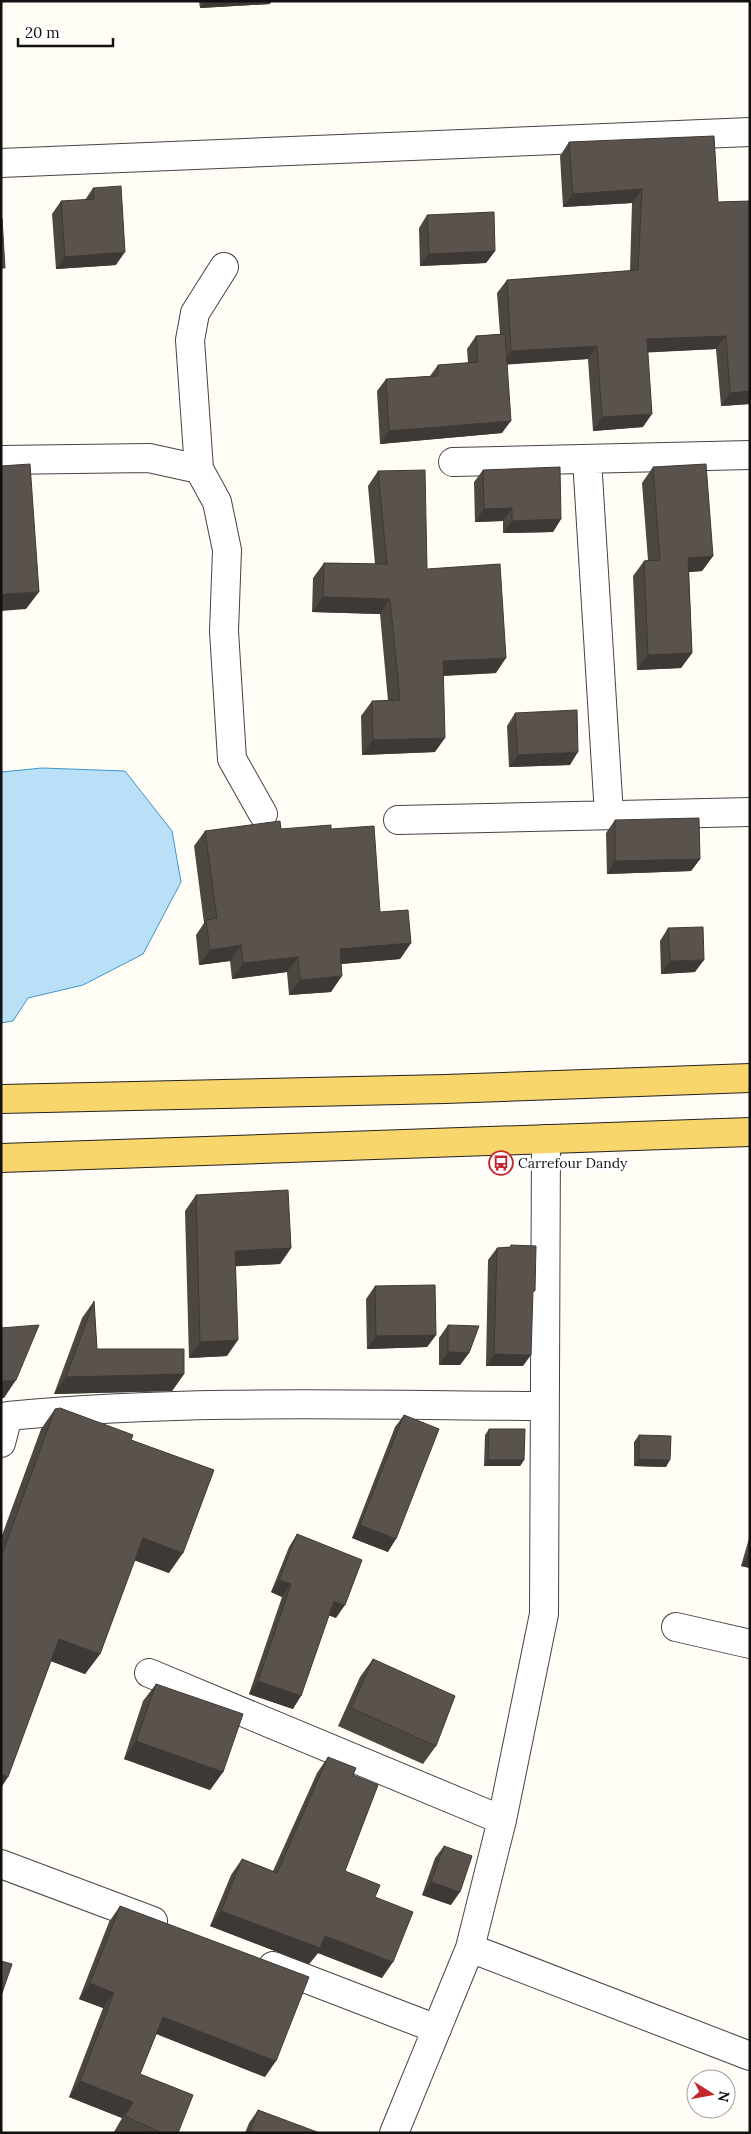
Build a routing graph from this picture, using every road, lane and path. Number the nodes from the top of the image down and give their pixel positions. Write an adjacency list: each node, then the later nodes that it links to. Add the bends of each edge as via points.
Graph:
1 (750, 132): 2 (street)
2 (1, 163)
3 (224, 267): 8 (street, via 195,314 190,340)
4 (750, 454): 5 (street)
5 (587, 459): 7 (street); 11 (street)
6 (1, 460): 8 (street, via 149,458)
7 (453, 462)
8 (199, 469): 10 (street, via 217,502 228,550 224,631 232,759)
9 (750, 812): 11 (street)
10 (263, 814)
11 (609, 815): 12 (street)
12 (398, 820)
13 (750, 1078): 14 (main road)
14 (1, 1099)
15 (750, 1132): 16 (main road)
16 (546, 1140): 17 (main road); 18 (street)
17 (1, 1158)
18 (544, 1406): 19 (street, via 202,1404); 24 (street, via 544,1614)
19 (5, 1416): 20 (street)
20 (1, 1444)
21 (676, 1627): 22 (street)
22 (750, 1644)
23 (149, 1673): 24 (street)
24 (502, 1820): 27 (street)
25 (1, 1864): 26 (street)
26 (181, 1931)
27 (470, 1948): 29 (street); 30 (street)
28 (254, 1959): 29 (street)
29 (437, 2029): 31 (street)
30 (750, 2056)
31 (394, 2133)

